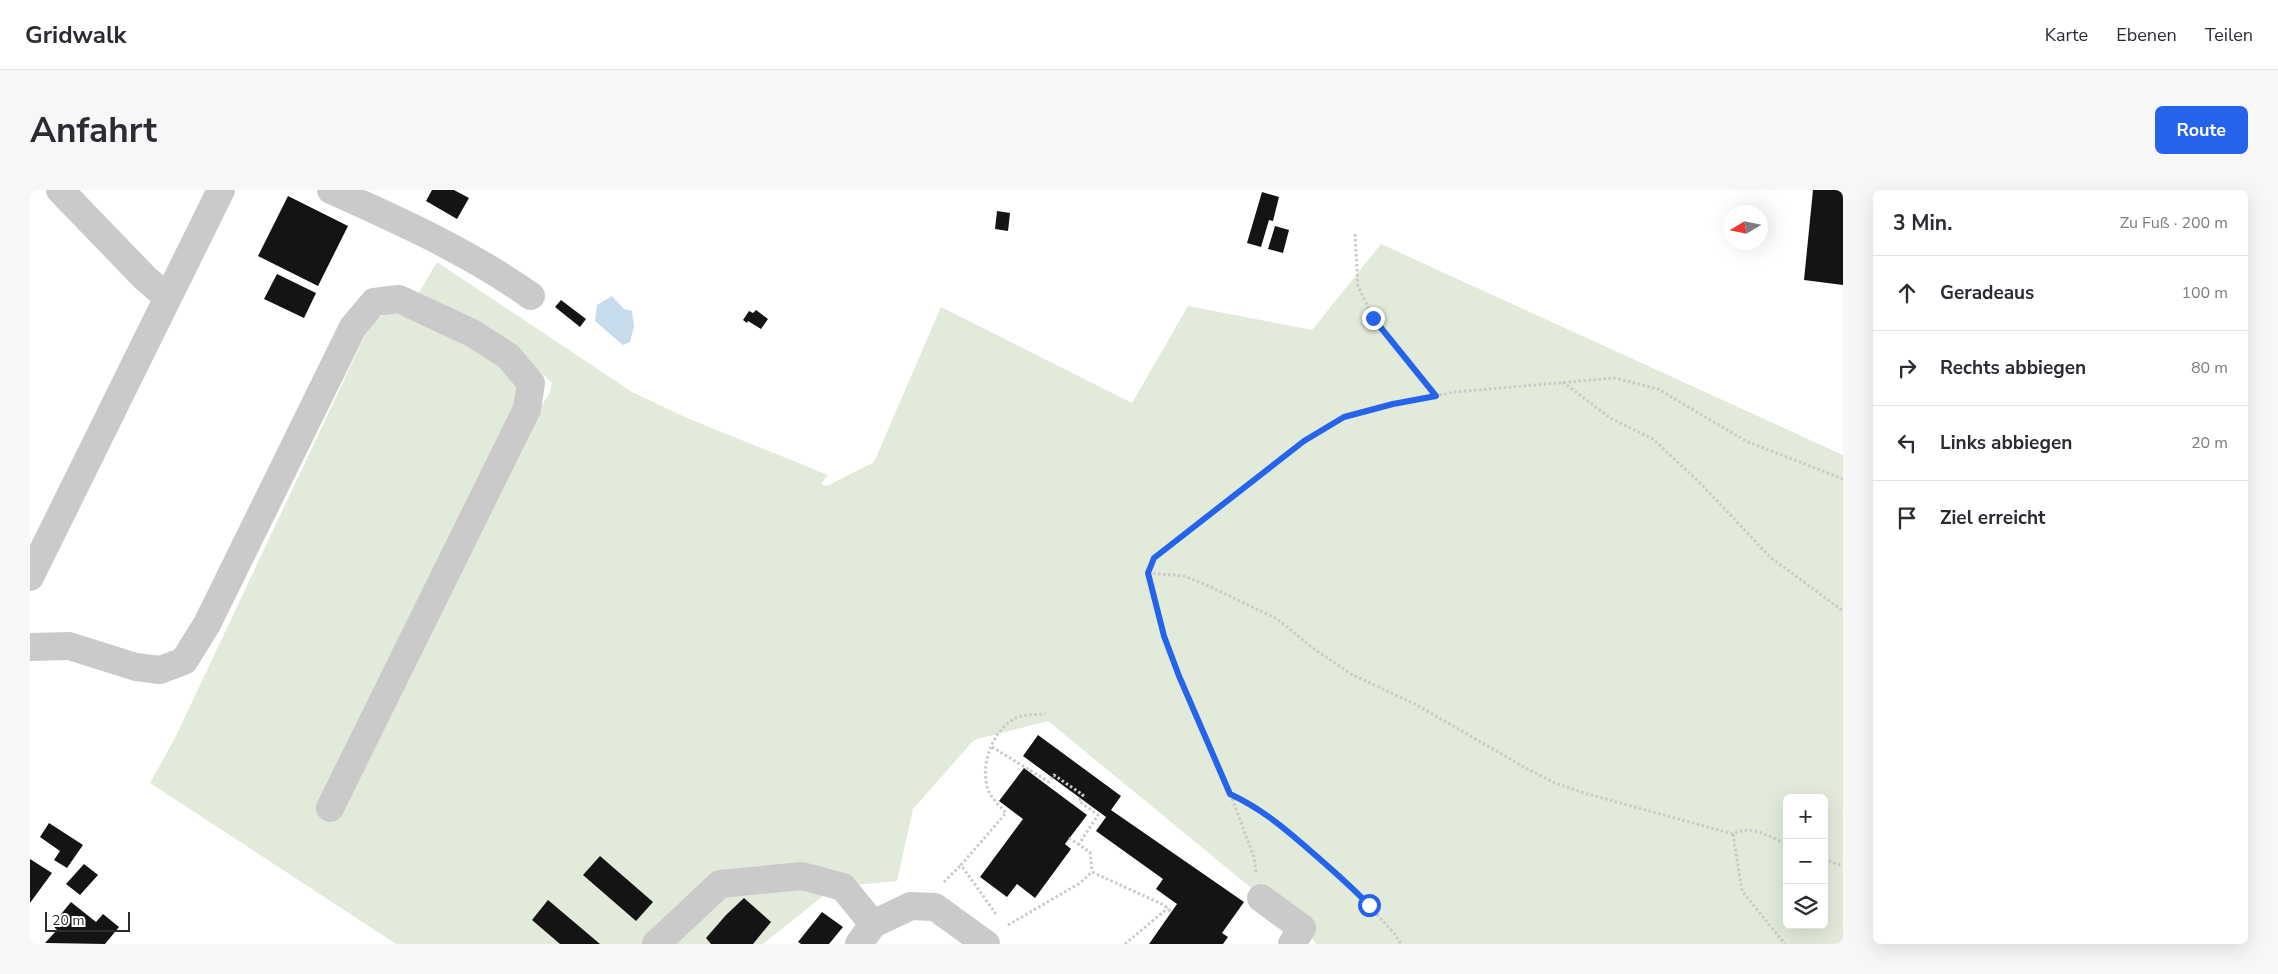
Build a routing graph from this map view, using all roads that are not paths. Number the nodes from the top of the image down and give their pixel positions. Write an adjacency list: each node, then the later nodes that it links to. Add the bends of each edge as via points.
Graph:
1 (60, 190): 5 (street)
2 (221, 190): 5 (street)
3 (331, 190): 4 (street, via 436,238 496,271)
4 (531, 296)
5 (167, 297): 6 (street)
6 (30, 577)
7 (30, 647): 8 (street, via 69,646 136,667 160,670 184,661 207,624 353,327 374,302 399,299 472,333 508,356 531,383 527,409)
8 (330, 808)
9 (1261, 898): 13 (street, via 1302,928)
10 (866, 934): 11 (street, via 911,906 935,907); 12 (street, via 843,887 802,876 720,884)
11 (995, 936)
12 (656, 944)
13 (1292, 944)

